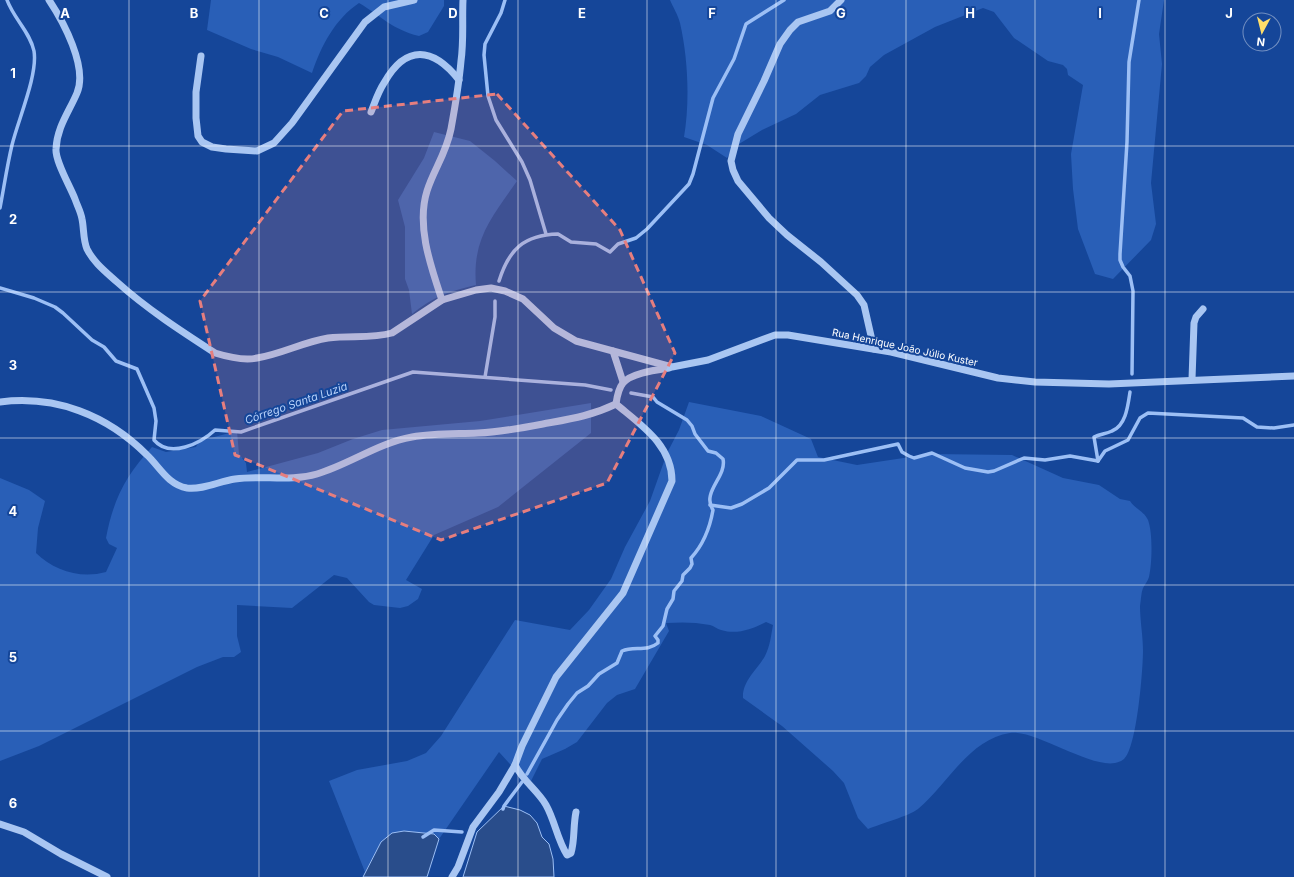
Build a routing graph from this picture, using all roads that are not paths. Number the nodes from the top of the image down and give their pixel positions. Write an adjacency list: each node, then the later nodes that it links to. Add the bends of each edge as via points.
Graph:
1 (49, 0): 8 (street, Rua Henrique João Júlio Kuster, via 72,43 80,84 62,121 57,138 56,158 82,217 87,247 94,260 143,305 215,353 228,357 256,359 315,340 392,333)
2 (414, 0): 5 (street, via 384,7 365,22 292,123 274,143 257,152 212,147 202,142 198,136 196,92)
3 (463, 0): 6 (street)
4 (841, 0): 10 (street, via 830,11 798,22 780,44 738,134 731,161 738,181 770,218 857,295 864,305)
5 (201, 56)
6 (459, 80): 7 (street, via 436,58 414,55 392,71 383,84); 8 (street, via 449,137 444,155 427,190 423,213 426,240)
7 (371, 112)
8 (442, 300): 11 (street, Rua Henrique João Júlio Kuster, via 476,290 505,290 523,299 576,341)
9 (1203, 309): 14 (street, via 1196,316 1194,324)
10 (874, 349): 12 (street, Rua Henrique João Júlio Kuster, via 812,338 775,335 708,360); 14 (street, Rua Henrique João Júlio Kuster, via 998,378 1035,382 1109,384)
11 (613, 351): 12 (street, Rua Henrique João Júlio Kuster); 15 (street)
12 (672, 367): 15 (street, via 641,374)
13 (1294, 376): 14 (street, Rua Henrique João Júlio Kuster)
14 (1192, 379)
15 (623, 382): 17 (street, via 617,393)
16 (0, 402): 17 (street, via 45,402 68,406 85,413 128,439 147,454 164,474 187,488 245,478 300,478 333,469 381,446 412,436 523,428 592,415)
17 (616, 404): 18 (street, via 638,421 663,448 670,464 672,481 623,593 556,676)
18 (515, 765): 19 (street, via 545,804 559,840 570,855); 22 (street, via 473,827)
19 (576, 812)
20 (0, 824): 21 (street, via 24,832 60,854)
21 (107, 877)
22 (452, 877)

